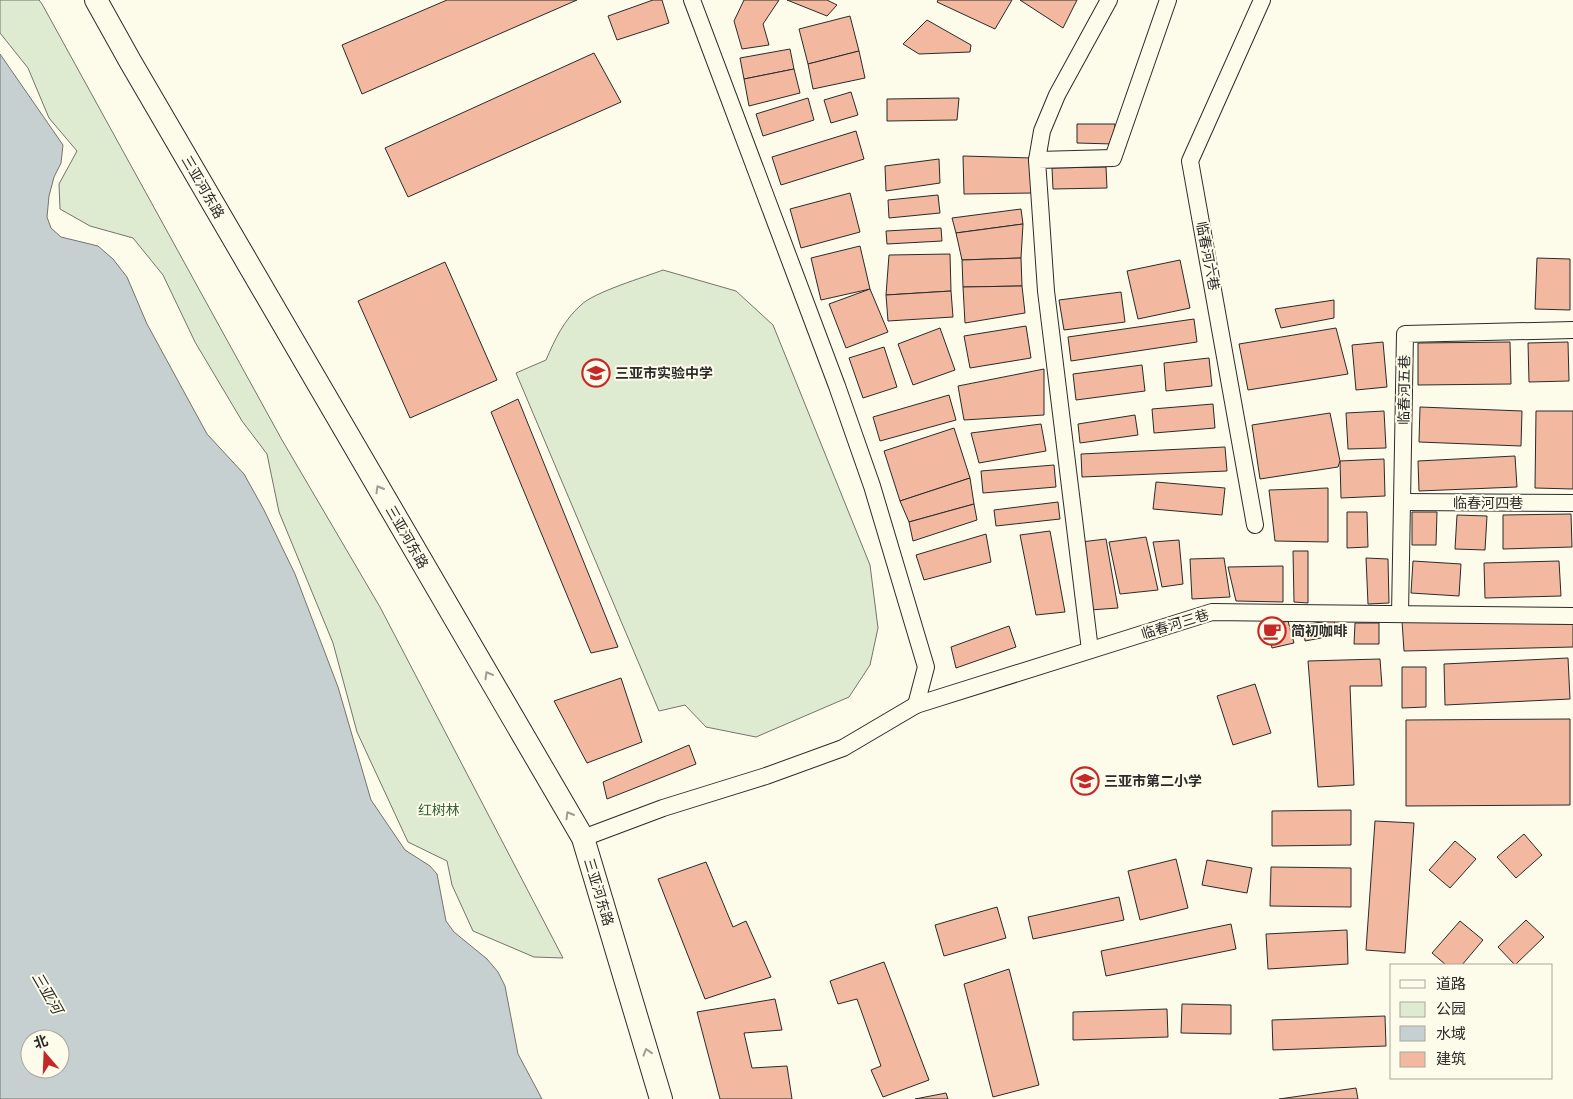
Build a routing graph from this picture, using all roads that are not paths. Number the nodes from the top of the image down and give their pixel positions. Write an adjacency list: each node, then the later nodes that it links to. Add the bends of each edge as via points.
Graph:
1 (96, 0): 17 (street, 三亚河东路, one-way to 1)
2 (692, 0): 7 (street)
3 (708, 0): 7 (street)
4 (1109, 0): 8 (street, via 1057,95 1042,131)
5 (1168, 0): 8 (street, via 1113,158)
6 (1262, 0): 12 (street, 临春河六巷, via 1190,161)
7 (698, 19): 16 (street, via 872,486 926,667)
8 (1037, 160): 15 (street, via 1046,291)
9 (1573, 330): 10 (street, 临春河五巷, via 1405,334)
10 (1402, 502): 11 (street, 临春河四巷); 13 (street, 临春河五巷)
11 (1573, 503)
12 (1255, 525)
13 (1400, 614): 14 (street, 临春河三巷); 15 (street, 临春河三巷, via 1212,612)
14 (1573, 616)
15 (1090, 650): 16 (street, 临春河三巷)
16 (916, 705): 17 (street, 临春河三巷, via 843,748)
17 (583, 838): 18 (street, 三亚河东路, one-way to 17)
18 (661, 1099)

